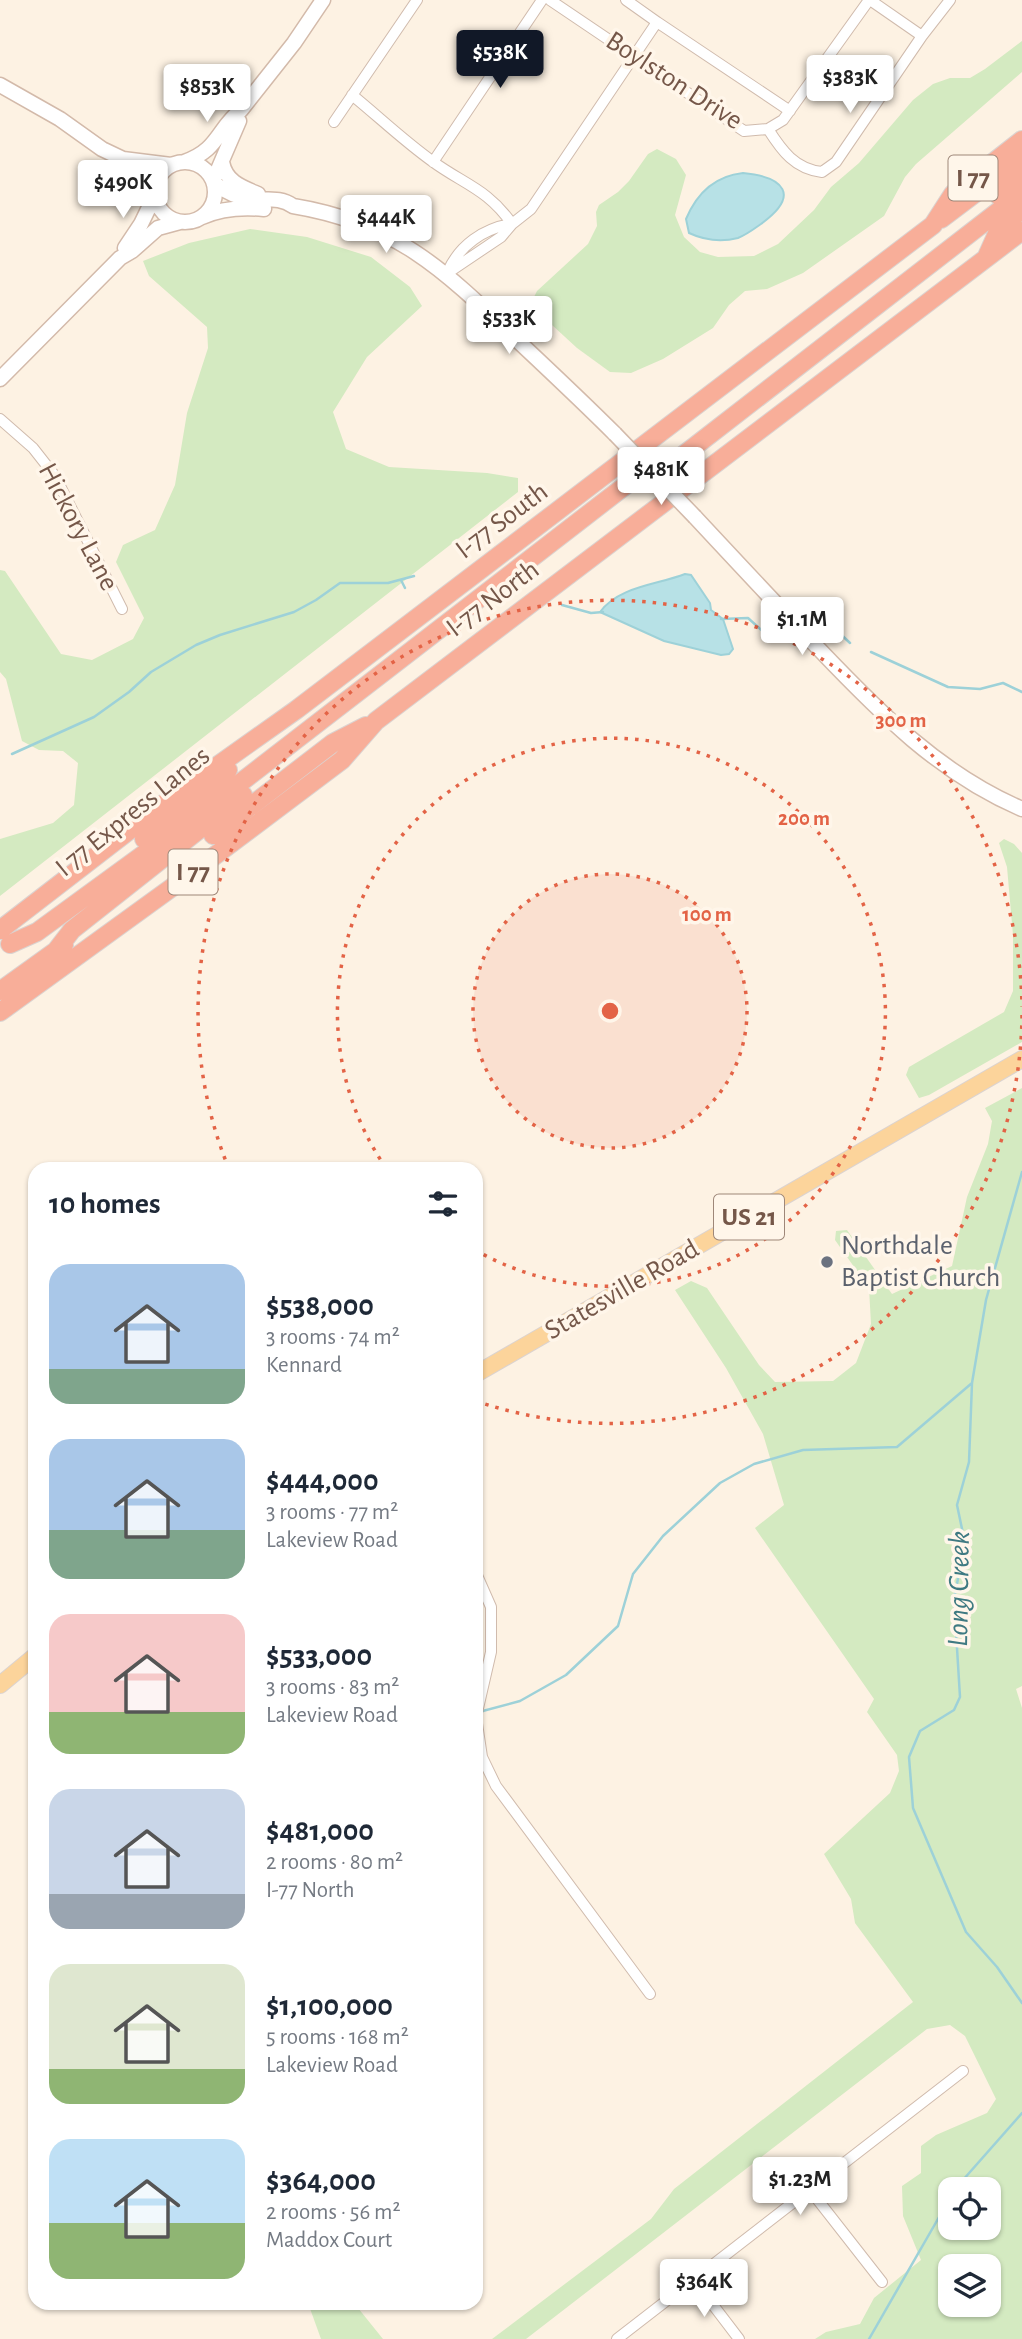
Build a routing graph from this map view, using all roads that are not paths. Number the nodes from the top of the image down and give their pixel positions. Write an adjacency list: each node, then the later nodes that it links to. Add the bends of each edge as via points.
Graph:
1 (323, 0): 13 (main road)
2 (417, 0): 12 (street)
3 (542, 0): 21 (street)
4 (550, 0): 10 (street, Boylston Drive)
5 (626, 0): 8 (street)
6 (870, 0): 9 (street); 14 (street, Boylston Drive)
7 (950, 0): 9 (street)
8 (657, 22): 10 (street); 14 (street)
9 (922, 36): 16 (street, via 836,162 822,172 794,162)
10 (634, 57): 16 (street, Boylston Drive, via 744,131); 32 (street, via 531,209)
11 (0, 85): 19 (main road)
12 (352, 95): 15 (street); 21 (street)
13 (241, 110): 20 (main road); 22 (main road, via 206,152)
14 (790, 111): 16 (street, Boylston Drive)
15 (334, 122)
16 (768, 129)
17 (1022, 140): 33 (highway, I-77 South / I 77, via 953,194)
18 (1022, 158): 33 (highway, I 77)
19 (123, 159): 22 (main road); 26 (main road)
20 (222, 162): 24 (main road); 27 (main road, via 228,178 239,186)
21 (433, 162): 32 (street, via 482,191)
22 (178, 163): 24 (main road, via 201,166); 26 (main road, via 161,174)
23 (1022, 177): 40 (highway)
24 (214, 182): 27 (main road, via 234,195); 30 (main road, via 213,202)
25 (1022, 192): 40 (highway)
26 (155, 193): 31 (main road, via 162,212); 35 (main road)
27 (273, 199): 28 (main road)
28 (293, 206): 30 (main road, via 285,210 232,208); 37 (main road, via 376,230)
29 (1022, 210): 36 (highway, I 77, via 1000,227)
30 (200, 218): 31 (main road)
31 (180, 222): 35 (main road, via 151,232)
32 (512, 224): 37 (street, via 495,227 462,249)
33 (933, 225): 46 (highway, I-77 South / I 77, via 296,710 162,804)
34 (1022, 231): 36 (highway, I-77 North / I 77)
35 (120, 258): 38 (main road)
36 (986, 259): 44 (highway, I-77 North / I 77)
37 (446, 274): 41 (main road, bridge)
38 (0, 379)
39 (0, 419): 43 (street, Hickory Lane, via 33,448 55,476)
40 (685, 447): 41 (highway, via 660,459)
41 (651, 472): 42 (highway, via 635,478); 45 (main road, bridge, via 914,743 960,778)
42 (618, 497): 46 (highway, via 37,932); 47 (highway, via 72,930)
43 (122, 609)
44 (376, 721): 47 (highway, I 77, via 333,743); 49 (highway, I-77 North / I 77, via 342,760)
45 (1022, 810)
46 (3, 942)
47 (55, 952): 48 (highway, I 77)
48 (0, 990)
49 (0, 1012)
50 (1022, 1059): 51 (main road, Statesville Road / US 21)
51 (483, 1370)
52 (483, 1589): 55 (street, via 491,1607 491,1652)
53 (28, 1662): 54 (main road)
54 (0, 1685)
55 (483, 1687)
56 (483, 1759): 57 (street, via 496,1786)
57 (650, 1994)
58 (963, 2071): 59 (street)
59 (810, 2190): 60 (street); 61 (street)
60 (694, 2280): 62 (street); 63 (street)
61 (882, 2283)
62 (617, 2339)
63 (739, 2339)

